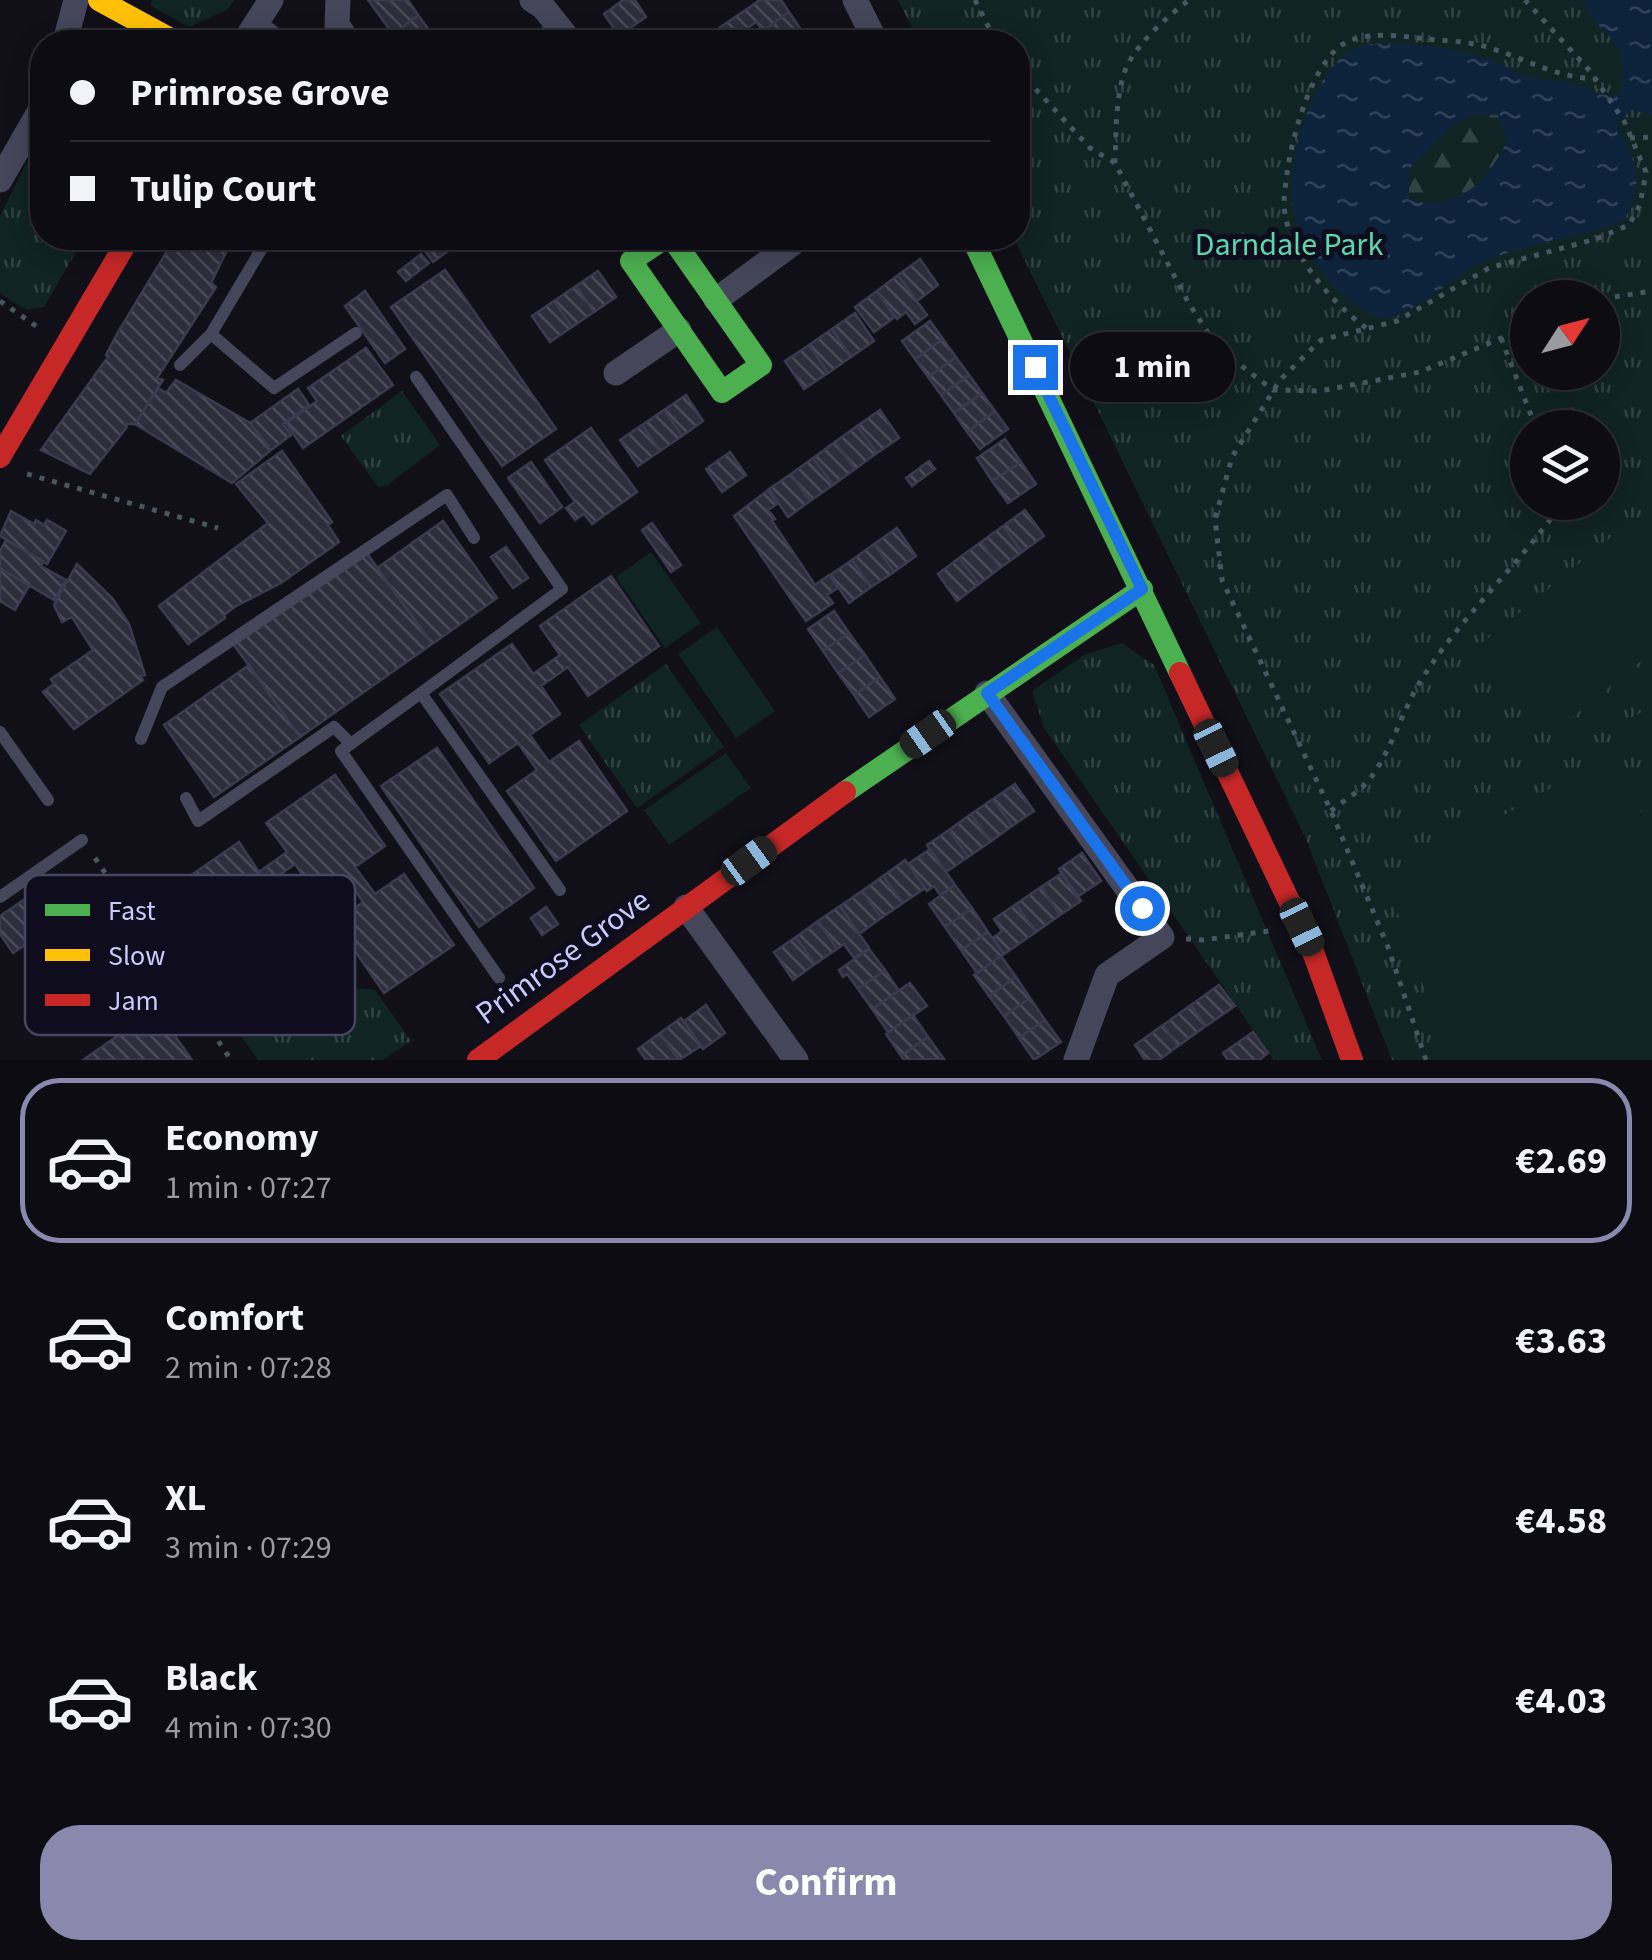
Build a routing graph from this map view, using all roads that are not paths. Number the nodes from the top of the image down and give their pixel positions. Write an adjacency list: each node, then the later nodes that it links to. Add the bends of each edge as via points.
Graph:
1 (76, 0): 6 (street)
2 (99, 0): 7 (street)
3 (338, 0): 8 (street)
4 (532, 0): 9 (street)
5 (855, 0): 10 (street)
6 (68, 30)
7 (154, 30)
8 (341, 30)
9 (562, 30)
10 (870, 30)
11 (30, 128): 12 (street)
12 (0, 180)
13 (122, 250): 26 (street)
14 (261, 250): 22 (lane)
15 (649, 250): 20 (street, via 631,261)
16 (677, 250): 19 (street)
17 (784, 250): 19 (street)
18 (978, 250): 28 (street)
19 (716, 300): 20 (street, via 761,366 722,392)
20 (679, 330): 24 (street)
21 (356, 333): 22 (lane, via 274,388)
22 (211, 334): 23 (lane)
23 (180, 365)
24 (616, 373)
25 (416, 376): 29 (lane, via 562,589)
26 (8, 464)
27 (474, 538): 32 (lane, via 447,494 162,687)
28 (1142, 589): 30 (street, Primrose Grove); 46 (street, via 1302,927)
29 (420, 693): 33 (lane); 39 (lane)
30 (987, 693): 41 (street, Primrose Grove); 45 (street, via 1162,937 1107,975)
31 (0, 732): 35 (lane)
32 (141, 739)
33 (351, 744): 34 (lane, via 334,728 198,821); 42 (lane, via 341,751)
34 (186, 798)
35 (48, 800)
36 (82, 840): 37 (lane)
37 (32, 875)
38 (25, 880): 40 (lane)
39 (560, 890)
40 (0, 897)
41 (686, 907): 43 (street, Primrose Grove); 44 (street, Primrose Grove)
42 (499, 978)
43 (478, 1060)
44 (796, 1060)
45 (1076, 1060)
46 (1352, 1060)

